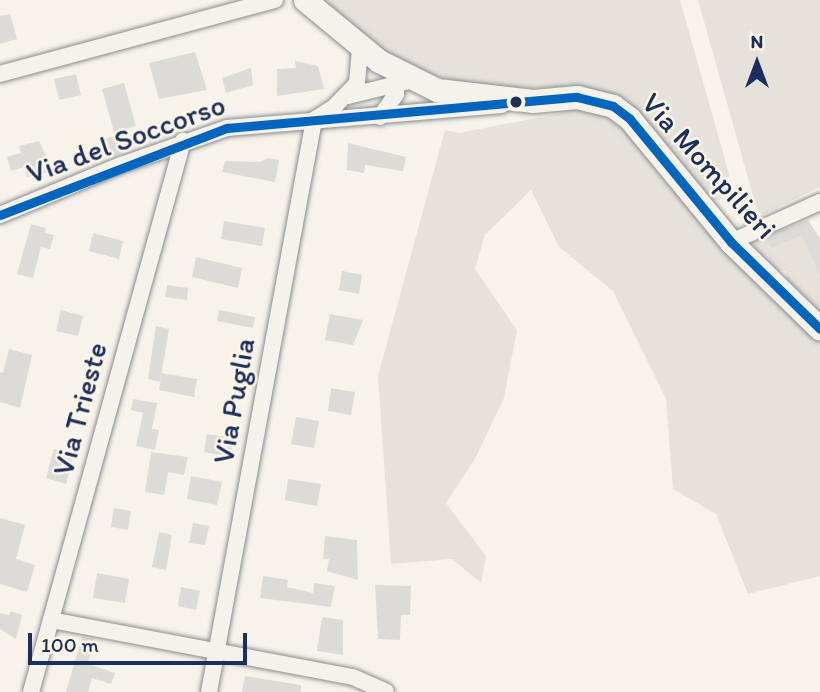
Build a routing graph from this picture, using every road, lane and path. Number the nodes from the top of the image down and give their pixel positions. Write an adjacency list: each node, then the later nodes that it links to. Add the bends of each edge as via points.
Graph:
1 (275, 0): 4 (street)
2 (305, 0): 3 (street, Via Mompilieri)
3 (360, 46): 5 (street, Via Mompilieri); 6 (street, via 357,83)
4 (0, 74)
5 (402, 78): 6 (street); 7 (street, Via Mompilieri, via 460,96); 8 (street)
6 (346, 97): 9 (street)
7 (533, 101): 8 (street, Via del Soccorso); 13 (street, Via Mompilieri, via 578,97 613,106 635,126)
8 (380, 117): 9 (street, Via del Soccorso)
9 (314, 120): 10 (street, Via del Soccorso, via 227,128); 16 (street, Via Puglia)
10 (184, 141): 12 (street, Via del Soccorso); 15 (street, Via Trieste)
11 (820, 202): 13 (street)
12 (0, 215)
13 (731, 242): 14 (street, Via Mompilieri)
14 (820, 329)
15 (51, 621): 16 (street); 17 (street, Via Trieste)
16 (216, 652): 18 (street, Via Puglia); 19 (street, via 353,677)
17 (31, 692)
18 (209, 692)
19 (386, 692)

